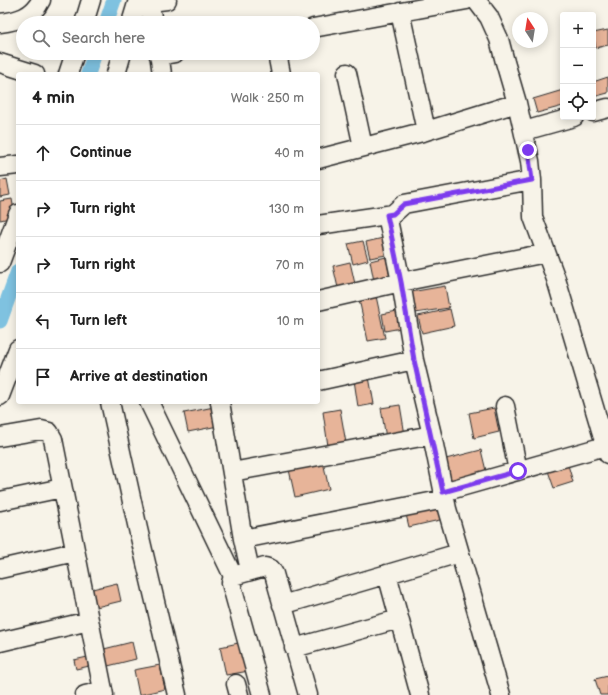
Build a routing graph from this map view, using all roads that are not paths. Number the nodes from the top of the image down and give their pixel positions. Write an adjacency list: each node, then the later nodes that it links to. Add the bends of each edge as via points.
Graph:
1 (41, 0): 7 (street, via 33,12)
2 (91, 0): 8 (street)
3 (467, 0): 6 (street)
4 (476, 0): 25 (street, via 489,17 499,39)
5 (151, 1): 9 (street); 10 (street)
6 (400, 12): 13 (street); 29 (street)
7 (26, 16)
8 (86, 16)
9 (137, 16)
10 (152, 16)
11 (16, 20): 12 (street)
12 (0, 23)
13 (320, 27)
14 (72, 60): 20 (street)
15 (120, 60): 21 (street)
16 (163, 60): 22 (street)
17 (279, 60): 23 (street)
18 (0, 63): 19 (street)
19 (29, 72)
20 (69, 72)
21 (117, 72)
22 (162, 72)
23 (282, 72)
24 (347, 73): 31 (street)
25 (517, 103): 29 (street); 30 (street)
26 (608, 108): 27 (street)
27 (596, 111)
28 (563, 120): 30 (street)
29 (426, 130): 31 (street)
30 (524, 131): 35 (street)
31 (363, 147): 32 (street)
32 (320, 158)
33 (16, 165): 34 (street)
34 (0, 168)
35 (532, 180): 36 (street, via 404,204 393,214); 39 (street, via 532,218)
36 (387, 215): 38 (street); 41 (street)
37 (11, 219): 40 (street)
38 (320, 225)
39 (546, 253): 41 (street); 53 (street)
40 (0, 263)
41 (401, 282): 42 (street); 44 (street)
42 (320, 300)
43 (16, 356): 46 (street)
44 (414, 360): 45 (street); 51 (street)
45 (320, 382)
46 (7, 388)
47 (110, 404): 73 (street)
48 (150, 404): 65 (street)
49 (221, 404): 55 (street)
50 (505, 406): 54 (street)
51 (432, 435): 55 (street); 57 (street)
52 (0, 437): 56 (street, via 41,430 49,432 56,447)
53 (607, 450): 54 (street)
54 (518, 471): 57 (street)
55 (232, 472): 59 (street)
56 (62, 488): 58 (street); 60 (street)
57 (444, 495): 59 (street); 61 (street)
58 (0, 501)
59 (244, 539): 63 (street)
60 (75, 552): 62 (street); 68 (street)
61 (459, 553): 64 (street); 77 (street)
62 (0, 569)
63 (250, 570): 65 (street); 66 (street, via 266,567 271,569)
64 (387, 574): 66 (street); 67 (street)
65 (233, 576): 74 (street, via 231,583)
66 (282, 605): 70 (street)
67 (399, 618): 70 (street); 76 (street)
68 (89, 621): 69 (street); 71 (street)
69 (0, 642)
70 (294, 648): 75 (street)
71 (104, 693): 72 (street)
72 (84, 695)
73 (177, 695)
74 (262, 695)
75 (308, 695)
76 (419, 695)
77 (501, 695)

